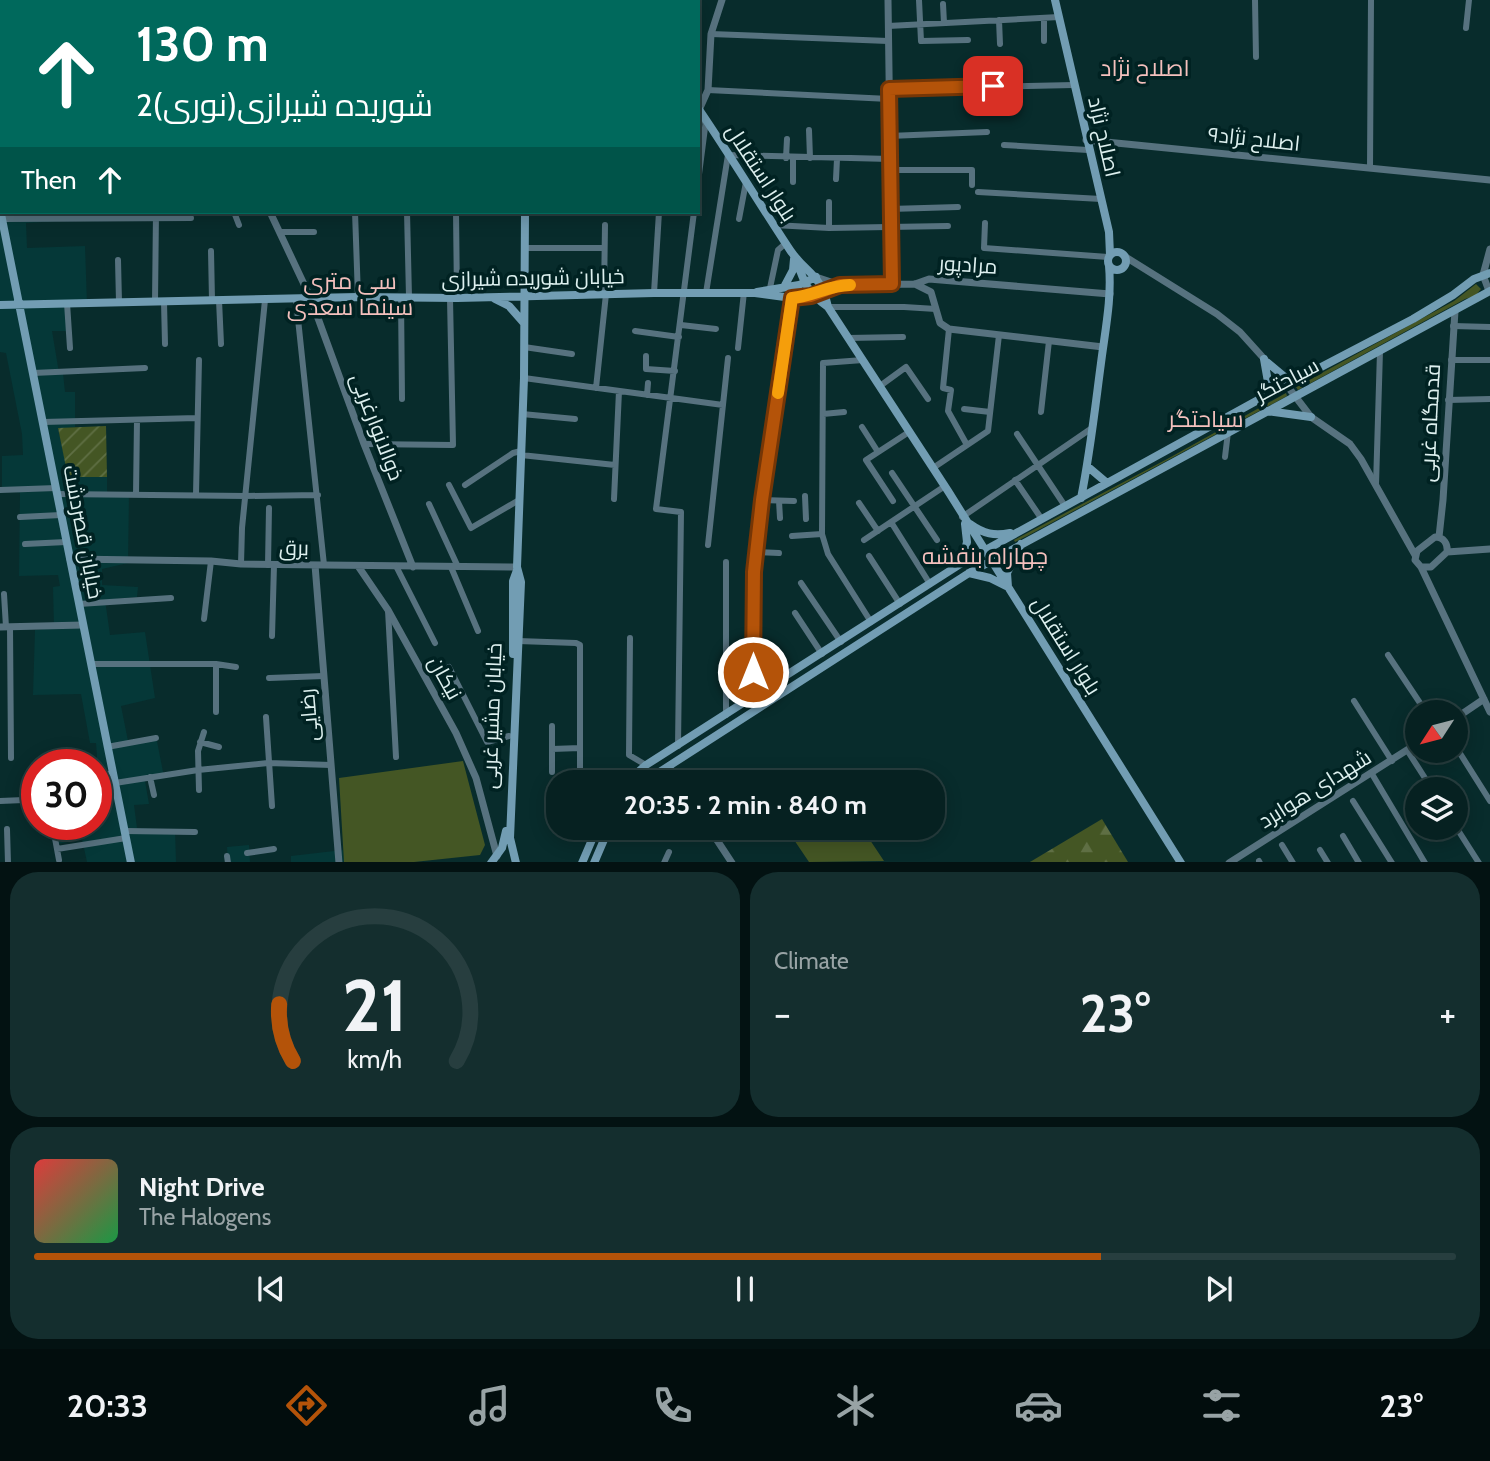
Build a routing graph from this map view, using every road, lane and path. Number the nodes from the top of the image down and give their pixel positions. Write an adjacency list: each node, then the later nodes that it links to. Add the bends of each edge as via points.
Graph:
1 (722, 0): 16 (street)
2 (888, 0): 14 (street)
3 (919, 0): 13 (street)
4 (1055, 0): 9 (main road, اصلاح نژاد)
5 (1255, 0): 21 (street)
6 (1371, 0): 41 (street)
7 (1469, 0): 15 (street)
8 (943, 4): 12 (street)
9 (1059, 17): 10 (street); 22 (main road, اصلاح نژاد)
10 (1044, 18): 11 (street); 19 (street)
11 (999, 20): 12 (street); 20 (street)
12 (944, 23): 13 (street)
13 (920, 24): 14 (street); 17 (street, via 921,41)
14 (888, 26): 18 (street)
15 (1466, 28)
16 (711, 34): 18 (street); 24 (street)
17 (968, 40)
18 (888, 41): 23 (street)
19 (1044, 41)
20 (1000, 44)
21 (1256, 57)
22 (1074, 85): 23 (street); 32 (main road, اصلاح نژاد)
23 (889, 89): 25 (street)
24 (708, 90): 25 (street); 26 (street)
25 (889, 99): 30 (street)
26 (700, 107)
27 (702, 120): 35 (street); 36 (main road, بلوار استقلال)
28 (808, 130): 38 (street)
29 (987, 132): 30 (street)
30 (889, 136): 40 (street)
31 (787, 139): 37 (street)
32 (1086, 140): 34 (main road, اصلاح نژاد); 41 (street, اصلاح نژاد۹)
33 (1004, 145): 34 (street)
34 (1088, 150): 49 (main road, اصلاح نژاد)
35 (700, 151)
36 (728, 155): 37 (street); 46 (main road, بلوار استقلال); 100 (street)
37 (789, 158): 38 (street); 45 (street)
38 (810, 158): 39 (street)
39 (837, 159): 40 (street); 43 (street)
40 (890, 159): 42 (street)
41 (1370, 168): 44 (street, اصلاح نژاد۹)
42 (890, 170): 47 (street, via 972,170); 52 (street)
43 (836, 179)
44 (1490, 180)
45 (793, 181)
46 (746, 183): 65 (street); 68 (main road, بلوار استقلال)
47 (972, 185)
48 (978, 192): 49 (street)
49 (1101, 199): 75 (main road, اصلاح نژاد)
50 (829, 202): 71 (street)
51 (958, 207): 52 (street)
52 (890, 209): 72 (street)
53 (1, 214): 64 (main road, خیابان قصردشت)
54 (235, 214): 67 (street)
55 (271, 214): 73 (street, ذوالانوارغربی)
56 (355, 214): 105 (street)
57 (407, 214): 103 (street)
58 (456, 214): 106 (street)
59 (525, 214): 77 (main road, خیابان مشیر غربی)
60 (659, 214): 98 (street)
61 (694, 214): 99 (street)
62 (156, 215): 63 (street); 64 (street); 114 (street)
63 (191, 218)
64 (2, 219): 116 (main road, خیابان قصردشت)
65 (739, 219)
66 (985, 223): 82 (street, via 984,248)
67 (239, 225)
68 (774, 225): 71 (street); 76 (main road, بلوار استقلال)
69 (605, 226): 78 (street)
70 (948, 226): 72 (street)
71 (829, 228): 72 (street)
72 (890, 228): 88 (street)
73 (280, 232): 74 (street); 109 (street, ذوالانوارغربی)
74 (314, 232)
75 (1111, 241): 82 (main road); 84 (main road)
76 (786, 243): 81 (main road, بلوار استقلال); 92 (street, via 778,250)
77 (524, 248): 78 (street); 104 (main road, خیابان مشیر غربی)
78 (604, 248): 101 (street)
79 (1490, 249): 85 (street)
80 (211, 251): 110 (street)
81 (794, 256): 86 (main road, بلوار استقلال); 87 (main road, بلوار استقلال); 91 (main road)
82 (1109, 259): 84 (main road, via 1115,252); 84 (main road, via 1114,269); 94 (main road)
83 (118, 260): 113 (street)
84 (1122, 261): 94 (main road); 149 (street, via 1137,262 1217,314)
85 (1486, 274): 95 (street); 121 (main road, سیاحتگر)
86 (816, 277): 87 (main road, خیابان شوریده شیرازی); 90 (street); 93 (main road, بلوار استقلال)
87 (804, 283): 91 (main road, خیابان شوریده شیرازی); 102 (main road, بلوار استقلال)
88 (892, 284): 89 (street); 90 (street)
89 (915, 284): 94 (street, مرادپور, via 929,279); 119 (street, مرادپور, via 932,292)
90 (840, 285): 93 (street)
91 (784, 287): 92 (main road, خیابان شوریده شیرازی)
92 (769, 288): 97 (main road, خیابان شوریده شیرازی)
93 (824, 290): 102 (main road, خیابان شوریده شیرازی); 118 (main road, بلوار استقلال)
94 (1110, 290): 138 (main road)
95 (1489, 291): 120 (main road, سیاحتگر)
96 (744, 292): 97 (main road, خیابان شوریده شیرازی); 100 (main road, خیابان شوریده شیرازی); 140 (street)
97 (755, 292): 108 (main road, خیابان شوریده شیرازی)
98 (654, 293): 99 (main road, خیابان شوریده شیرازی); 101 (main road, خیابان شوریده شیرازی)
99 (685, 293): 100 (main road, خیابان شوریده شیرازی); 123 (street)
100 (706, 293)
101 (605, 294): 104 (main road, خیابان شوریده شیرازی); 158 (street)
102 (811, 296): 108 (main road, خیابان شوریده شیرازی); 118 (main road, بلوار استقلال)
103 (405, 297): 105 (main road, خیابان شوریده شیرازی); 106 (main road, خیابان شوریده شیرازی); 163 (street)
104 (525, 297): 107 (main road, خیابان شوریده شیرازی); 122 (main road, خیابان مشیر غربی)
105 (358, 298): 109 (main road, خیابان شوریده شیرازی)
106 (454, 298): 107 (main road, خیابان شوریده شیرازی); 186 (street, via 453,445)
107 (492, 298): 122 (main road, via 509,306)
108 (792, 298): 212 (street)
109 (311, 299): 112 (main road, خیابان شوریده شیرازی); 186 (street, ذوالانوارغربی)
110 (215, 300): 111 (main road, خیابان شوریده شیرازی); 114 (main road, خیابان شوریده شیرازی); 136 (street)
111 (265, 300): 112 (main road, خیابان شوریده شیرازی); 207 (street)
112 (296, 300): 206 (street)
113 (119, 302): 114 (main road, خیابان شوریده شیرازی); 115 (main road, خیابان شوریده شیرازی)
114 (160, 302): 135 (street)
115 (67, 303): 116 (main road, خیابان شوریده شیرازی); 139 (street)
116 (18, 304): 117 (main road, خیابان شوریده شیرازی); 152 (main road, خیابان قصردشت)
117 (0, 305)
118 (828, 307): 119 (street); 133 (main road, بلوار استقلال)
119 (936, 309): 126 (street, مرادپور, via 940,323)
120 (1455, 311): 124 (street, قدمگاه غربی); 128 (main road, سیاحتگر)
121 (1413, 319): 128 (main road); 153 (main road, سیاحتگر)
122 (524, 323): 137 (main road, خیابان مشیر غربی)
123 (681, 326): 127 (street); 131 (street)
124 (1453, 326): 125 (street); 147 (street, قدمگاه غربی)
125 (1490, 327)
126 (949, 329): 130 (street); 187 (street, via 943,388 951,390 948,411)
127 (716, 330)
128 (1419, 330): 141 (main road, سیاحتگر)
129 (635, 331): 131 (street)
130 (999, 335): 134 (street); 172 (street)
131 (679, 337): 151 (street)
132 (903, 337): 133 (street)
133 (848, 338): 146 (main road, بلوار استقلال)
134 (1049, 341): 138 (street); 173 (street)
135 (165, 344)
136 (221, 344)
137 (524, 347): 142 (street); 154 (main road, خیابان مشیر غربی)
138 (1103, 347): 182 (main road)
139 (70, 348)
140 (738, 348)
141 (1380, 351): 161 (main road, سیاحتگر); 201 (street)
142 (572, 354)
143 (646, 356): 151 (street, via 646,369)
144 (727, 358): 168 (street)
145 (198, 360): 176 (street)
146 (863, 360): 157 (main road, بلوار استقلال); 175 (street, via 823,363)
147 (1451, 360): 148 (street); 167 (street, قدمگاه غربی)
148 (1490, 360)
149 (1266, 361): 153 (main road, via 1286,377); 156 (street); 166 (main road, via 1268,382)
150 (145, 368): 152 (street)
151 (675, 371): 162 (street)
152 (33, 373): 180 (main road, خیابان قصردشت)
153 (1304, 376): 156 (main road, سیاحتگر)
154 (524, 378): 158 (street); 174 (main road, خیابان مشیر غربی)
155 (648, 383): 160 (street)
156 (1287, 385): 161 (street); 166 (main road, سیاحتگر)
157 (880, 386): 164 (street, via 906,367); 183 (main road, بلوار استقلال)
158 (596, 388): 159 (street)
159 (619, 391): 160 (street); 192 (street)
160 (647, 395): 162 (street)
161 (1294, 395): 170 (main road, سیاحتگر); 177 (street)
162 (672, 398): 168 (street); 311 (street, via 656,509 681,512)
163 (402, 399)
164 (928, 399)
165 (1490, 399): 167 (street)
166 (1258, 400): 197 (main road, سیاحتگر)
167 (1448, 400): 234 (street, قدمگاه غربی)
168 (723, 405): 240 (street)
169 (964, 409): 172 (street)
170 (1267, 411): 177 (main road); 184 (main road, سیاحتگر)
171 (844, 412): 175 (street)
172 (990, 412): 187 (street, via 988,431)
173 (1041, 412)
174 (522, 414): 178 (street); 189 (main road, خیابان مشیر غربی)
175 (823, 414): 218 (street)
176 (198, 418): 179 (street); 204 (street)
177 (1311, 418): 201 (street, via 1350,444)
178 (575, 419)
179 (136, 420): 180 (street); 205 (street)
180 (43, 422): 203 (main road, خیابان قصردشت)
181 (862, 427): 188 (street)
182 (1092, 428): 191 (street); 193 (main road)
183 (909, 432): 188 (street); 194 (main road, بلوار استقلال)
184 (1228, 432): 190 (street); 238 (main road, سیاحتگر)
185 (1017, 434): 191 (street)
186 (364, 444): 259 (street, ذوالانوارغربی)
187 (967, 445): 194 (street)
188 (878, 452): 215 (street, via 866,460)
189 (521, 453): 192 (street); 199 (street, via 513,453); 210 (main road, خیابان مشیر غربی)
190 (1225, 457)
191 (1039, 464): 196 (street); 221 (street)
192 (615, 465): 211 (street)
193 (1087, 466): 197 (main road); 209 (main road)
194 (933, 468): 200 (main road, بلوار استقلال)
195 (892, 473): 220 (street)
196 (1016, 480): 226 (street); 228 (street)
197 (1107, 483): 209 (main road, سیاحتگر)
198 (449, 485): 210 (street, via 471,528)
199 (465, 485)
200 (945, 486): 220 (street); 228 (main road, بلوار استقلال)
201 (1376, 487): 246 (street)
202 (0, 490): 203 (street)
203 (56, 491): 205 (street); 223 (main road, خیابان قصردشت)
204 (196, 494): 205 (street); 207 (street)
205 (136, 495)
206 (318, 495): 207 (street); 256 (street)
207 (246, 496): 253 (street)
208 (805, 496): 219 (street)
209 (1080, 498): 221 (main road, سیاحتگر)
210 (519, 499): 261 (main road, خیابان مشیر غربی)
211 (614, 499)
212 (762, 500): 213 (street); 243 (street)
213 (779, 500): 214 (street); 225 (street)
214 (794, 501)
215 (893, 501)
216 (859, 503): 230 (street)
217 (429, 505): 260 (street)
218 (822, 505): 219 (street); 232 (street)
219 (805, 506): 227 (street)
220 (915, 506): 229 (street); 236 (street)
221 (1065, 506): 226 (main road, سیاحتگر)
222 (269, 508): 254 (street)
223 (61, 515): 224 (street); 237 (main road, خیابان قصردشت)
224 (20, 517)
225 (780, 518)
226 (1041, 518): 231 (main road, سیاحتگر)
227 (806, 519)
228 (964, 519): 231 (main road, via 981,532); 241 (main road, بلوار استقلال); 252 (main road, via 967,542)
229 (891, 522): 230 (street); 267 (street)
230 (878, 531): 235 (street)
231 (1016, 532): 241 (main road, سیاحتگر)
232 (822, 534): 233 (street); 276 (street, via 828,554)
233 (792, 536)
234 (1439, 537): 244 (street, via 1446,542); 246 (street, via 1425,543)
235 (864, 540)
236 (937, 540)
237 (66, 542): 239 (street); 248 (main road, خیابان قصردشت)
238 (1022, 542): 250 (main road, سیاحتگر); 268 (main road, via 1007,573)
239 (26, 544)
240 (708, 545)
241 (984, 550): 250 (main road, بلوار استقلال); 252 (main road, سیاحتگر)
242 (1490, 550): 244 (street)
243 (756, 552): 245 (street); 295 (street)
244 (1447, 552): 263 (street)
245 (779, 554)
246 (1415, 555): 262 (street)
247 (869, 556): 272 (street)
248 (70, 559): 249 (street, برق); 271 (main road, خیابان قصردشت)
249 (211, 561): 253 (street, برق); 275 (street)
250 (991, 561): 264 (main road, سیاحتگر); 268 (main road, بلوار استقلال)
251 (726, 562): 304 (street)
252 (962, 563): 267 (main road, سیاحتگر)
253 (241, 564): 254 (street, برق)
254 (271, 565): 255 (street, برق); 280 (street)
255 (315, 565): 256 (street, برق); 291 (street, رضایی)
256 (324, 565): 257 (street, برق)
257 (358, 566): 258 (street, برق); 273 (street, نیکان)
258 (396, 566): 259 (street, برق); 284 (street)
259 (413, 567): 260 (street, برق)
260 (454, 567): 261 (street, برق); 279 (street)
261 (517, 567): 282 (main road, خیابان مشیر غربی, via 521,582); 308 (main road, خیابان مشیر غربی)
262 (1421, 567): 263 (street); 265 (street)
263 (1431, 567): 265 (street)
264 (969, 573): 268 (main road); 294 (main road, سیاحتگر)
265 (1427, 581): 296 (street)
266 (801, 583): 283 (street)
267 (930, 584): 272 (main road, سیاحتگر)
268 (1008, 587): 365 (main road, بلوار استقلال)
269 (4, 594): 278 (street)
270 (171, 598): 271 (street)
271 (79, 604): 277 (main road, خیابان قصردشت)
272 (900, 604): 276 (main road, سیاحتگر)
273 (388, 610): 317 (street); 355 (street, نیکان, via 456,733)
274 (795, 613): 285 (street)
275 (204, 619)
276 (871, 622): 283 (main road, سیاحتگر)
277 (83, 625): 278 (street); 287 (main road, خیابان قصردشت)
278 (5, 627): 300 (street)
279 (478, 631)
280 (272, 636)
281 (629, 638): 323 (street, via 629,755)
282 (518, 641): 314 (street, via 580,645); 355 (main road, خیابان مشیر غربی, via 513,747)
283 (842, 642): 285 (main road, سیاحتگر)
284 (435, 643)
285 (822, 654): 293 (main road, سیاحتگر)
286 (1388, 655): 297 (street)
287 (92, 664): 288 (street); 312 (main road, خیابان قصردشت)
288 (216, 664): 289 (street); 301 (street)
289 (236, 667)
290 (449, 667): 308 (street, via 487,742)
291 (324, 676): 292 (street); 322 (street, رضایی)
292 (270, 678)
293 (778, 682): 294 (main road); 295 (main road, سیاحتگر)
294 (784, 692): 324 (main road, سیاحتگر)
295 (753, 697): 304 (main road, سیاحتگر)
296 (1484, 699): 299 (street); 302 (street)
297 (1418, 700)
298 (1354, 701): 319 (street)
299 (1468, 710)
300 (10, 712): 303 (street); 318 (street)
301 (216, 712)
302 (1490, 712)
303 (0, 713)
304 (726, 715): 311 (main road, سیاحتگر)
305 (265, 717): 320 (street)
306 (552, 726): 315 (street)
307 (204, 732): 310 (street)
308 (509, 736): 355 (main road, خیابان مشیر غربی, via 506,838)
309 (156, 738): 312 (street)
310 (200, 742): 313 (street); 325 (street)
311 (678, 746): 323 (main road, سیاحتگر)
312 (107, 747): 333 (main road, خیابان قصردشت)
313 (219, 747)
314 (580, 748): 315 (street); 327 (street)
315 (552, 749): 326 (street)
316 (1405, 751): 319 (street, شهدای هوابرد)
317 (396, 757)
318 (11, 758)
319 (1392, 761): 331 (street, شهدای هوابرد)
320 (268, 763): 322 (street); 325 (street); 340 (street)
321 (1466, 763): 339 (street)
322 (331, 765): 360 (street, رضایی)
323 (646, 765): 328 (main road, سیاحتگر)
324 (668, 766): 329 (main road, سیاحتگر); 330 (street)
325 (198, 770): 332 (street); 334 (street)
326 (552, 770)
327 (580, 770)
328 (640, 770)
329 (662, 770)
330 (671, 770)
331 (1372, 774): 366 (street, شهدای هوابرد); 371 (street)
332 (150, 777): 333 (street); 335 (street)
333 (114, 779): 343 (main road, خیابان قصردشت)
334 (199, 790)
335 (154, 795)
336 (21, 800): 337 (street)
337 (0, 801)
338 (1353, 801): 370 (street)
339 (1490, 801)
340 (272, 806)
341 (7, 829): 357 (street)
342 (195, 832): 343 (street)
343 (125, 835): 351 (street); 358 (main road, خیابان قصردشت)
344 (1343, 836): 369 (street)
345 (55, 840): 351 (street)
346 (592, 840): 361 (main road)
347 (604, 840): 362 (main road)
348 (717, 840): 364 (street)
349 (1464, 840): 372 (street)
350 (1282, 845): 367 (street)
351 (57, 849): 356 (street)
352 (274, 849): 359 (street, via 247,852)
353 (1320, 850): 368 (street)
354 (669, 852): 363 (street)
355 (500, 854)
356 (59, 860)
357 (8, 862)
358 (131, 862)
359 (248, 862)
360 (339, 862)
361 (582, 862)
362 (594, 862)
363 (664, 862)
364 (731, 862)
365 (1180, 862)
366 (1231, 862)
367 (1292, 862)
368 (1327, 862)
369 (1358, 862)
370 (1391, 862)
371 (1424, 862)
372 (1478, 862)

